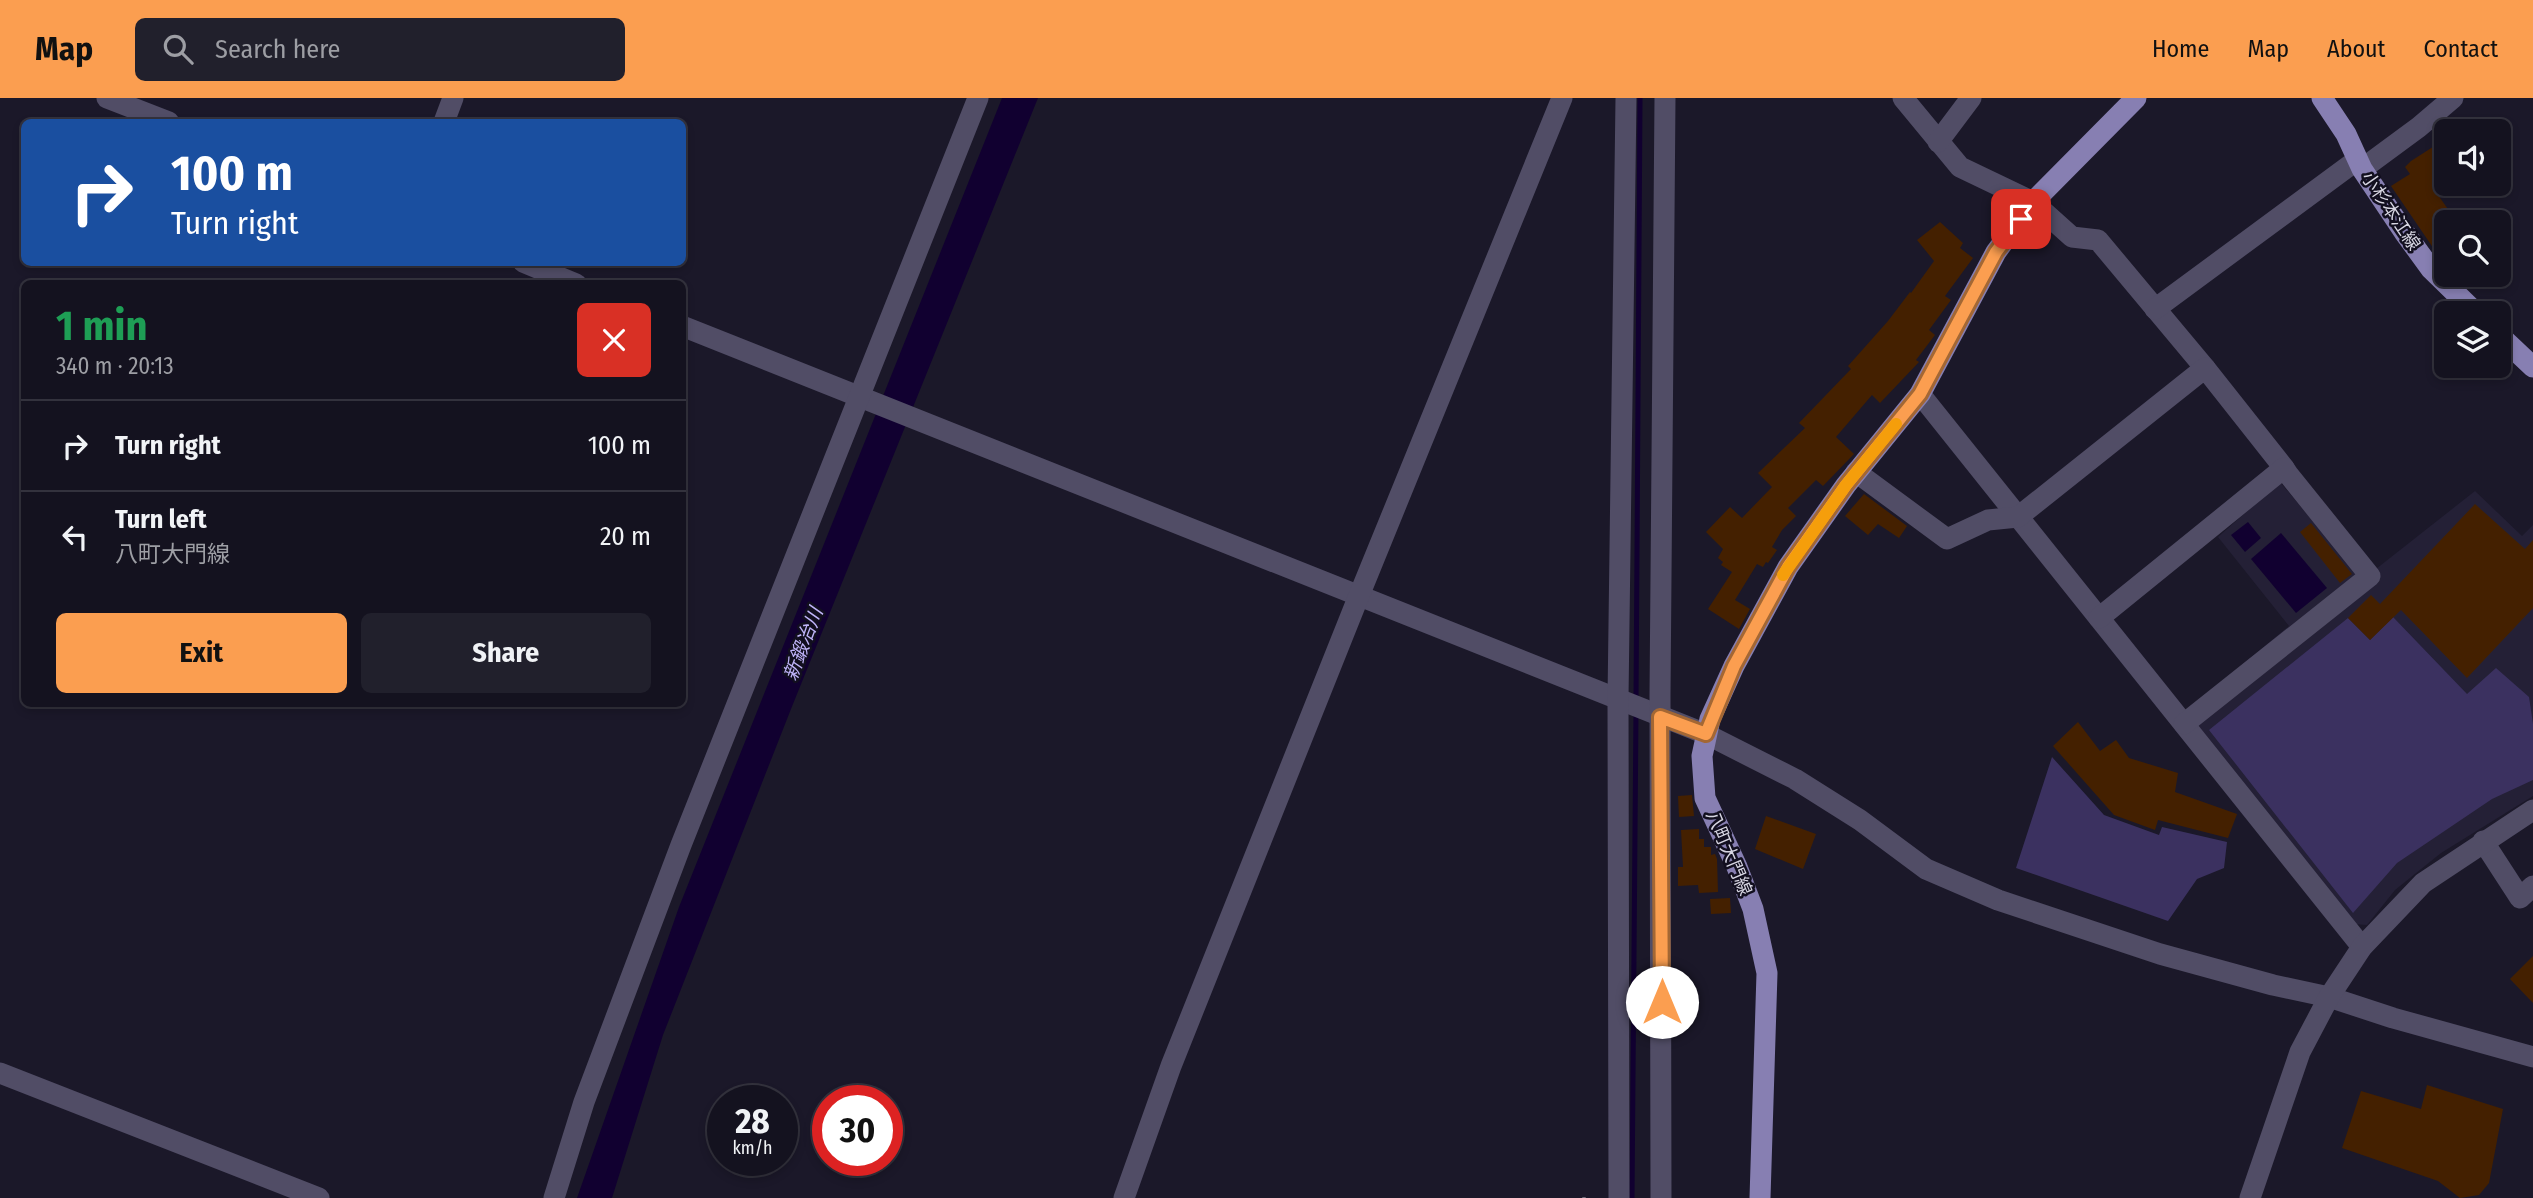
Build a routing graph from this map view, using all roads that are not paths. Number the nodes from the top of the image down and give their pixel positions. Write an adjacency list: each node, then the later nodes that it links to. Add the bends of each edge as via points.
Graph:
1 (107, 98): 12 (street)
2 (453, 98): 13 (street)
3 (978, 98): 26 (street)
4 (1562, 98): 30 (street)
5 (1626, 98): 32 (street)
6 (1665, 98): 33 (street)
7 (1903, 98): 14 (street)
8 (1970, 98): 14 (street)
9 (2136, 98): 16 (main road, 八町大門線)
10 (2322, 98): 15 (main road, 小杉本江線)
11 (2453, 98): 15 (street, via 2419,127)
12 (161, 119)
13 (445, 119)
14 (1938, 142): 16 (street, via 1960,167)
15 (2360, 164): 19 (main road, 小杉本江線, via 2431,269); 20 (street)
16 (2033, 202): 20 (street, via 2072,237 2098,240); 25 (main road, 八町大門線, via 1996,252)
17 (533, 266): 18 (street)
18 (566, 280)
19 (2464, 301)
20 (2155, 309): 24 (street)
21 (686, 328): 26 (street)
22 (2511, 346): 23 (main road)
23 (2533, 367)
24 (2205, 368): 27 (street); 29 (street)
25 (1920, 394): 28 (main road, 八町大門線); 29 (street)
26 (866, 398): 30 (street); 44 (street, via 672,870 584,1102)
27 (2284, 468): 31 (street); 34 (street, via 2370,576)
28 (1857, 472): 29 (street, via 1947,538 1988,520); 35 (main road, 八町大門線, via 1788,567 1734,666)
29 (2018, 517): 31 (street)
30 (1360, 595): 32 (street); 45 (street, via 1171,1066)
31 (2099, 618): 34 (street)
32 (1618, 699): 33 (street); 46 (street)
33 (1660, 717): 35 (street); 47 (street)
34 (2184, 724): 39 (street)
35 (1706, 734): 40 (street, via 1795,779 1926,869 1998,900 2160,954); 48 (main road, 八町大門線, via 1702,757 1705,798 1753,909 1767,973)
36 (2533, 810): 37 (street)
37 (2483, 841): 38 (street, via 2520,898); 39 (street, via 2423,883)
38 (2533, 886)
39 (2362, 947): 40 (street)
40 (2329, 997): 41 (street); 49 (street, via 2300,1052)
41 (2533, 1057)
42 (0, 1073): 43 (street)
43 (318, 1198)
44 (554, 1198)
45 (1124, 1198)
46 (1619, 1198)
47 (1661, 1198)
48 (1759, 1198)
49 (2250, 1198)

